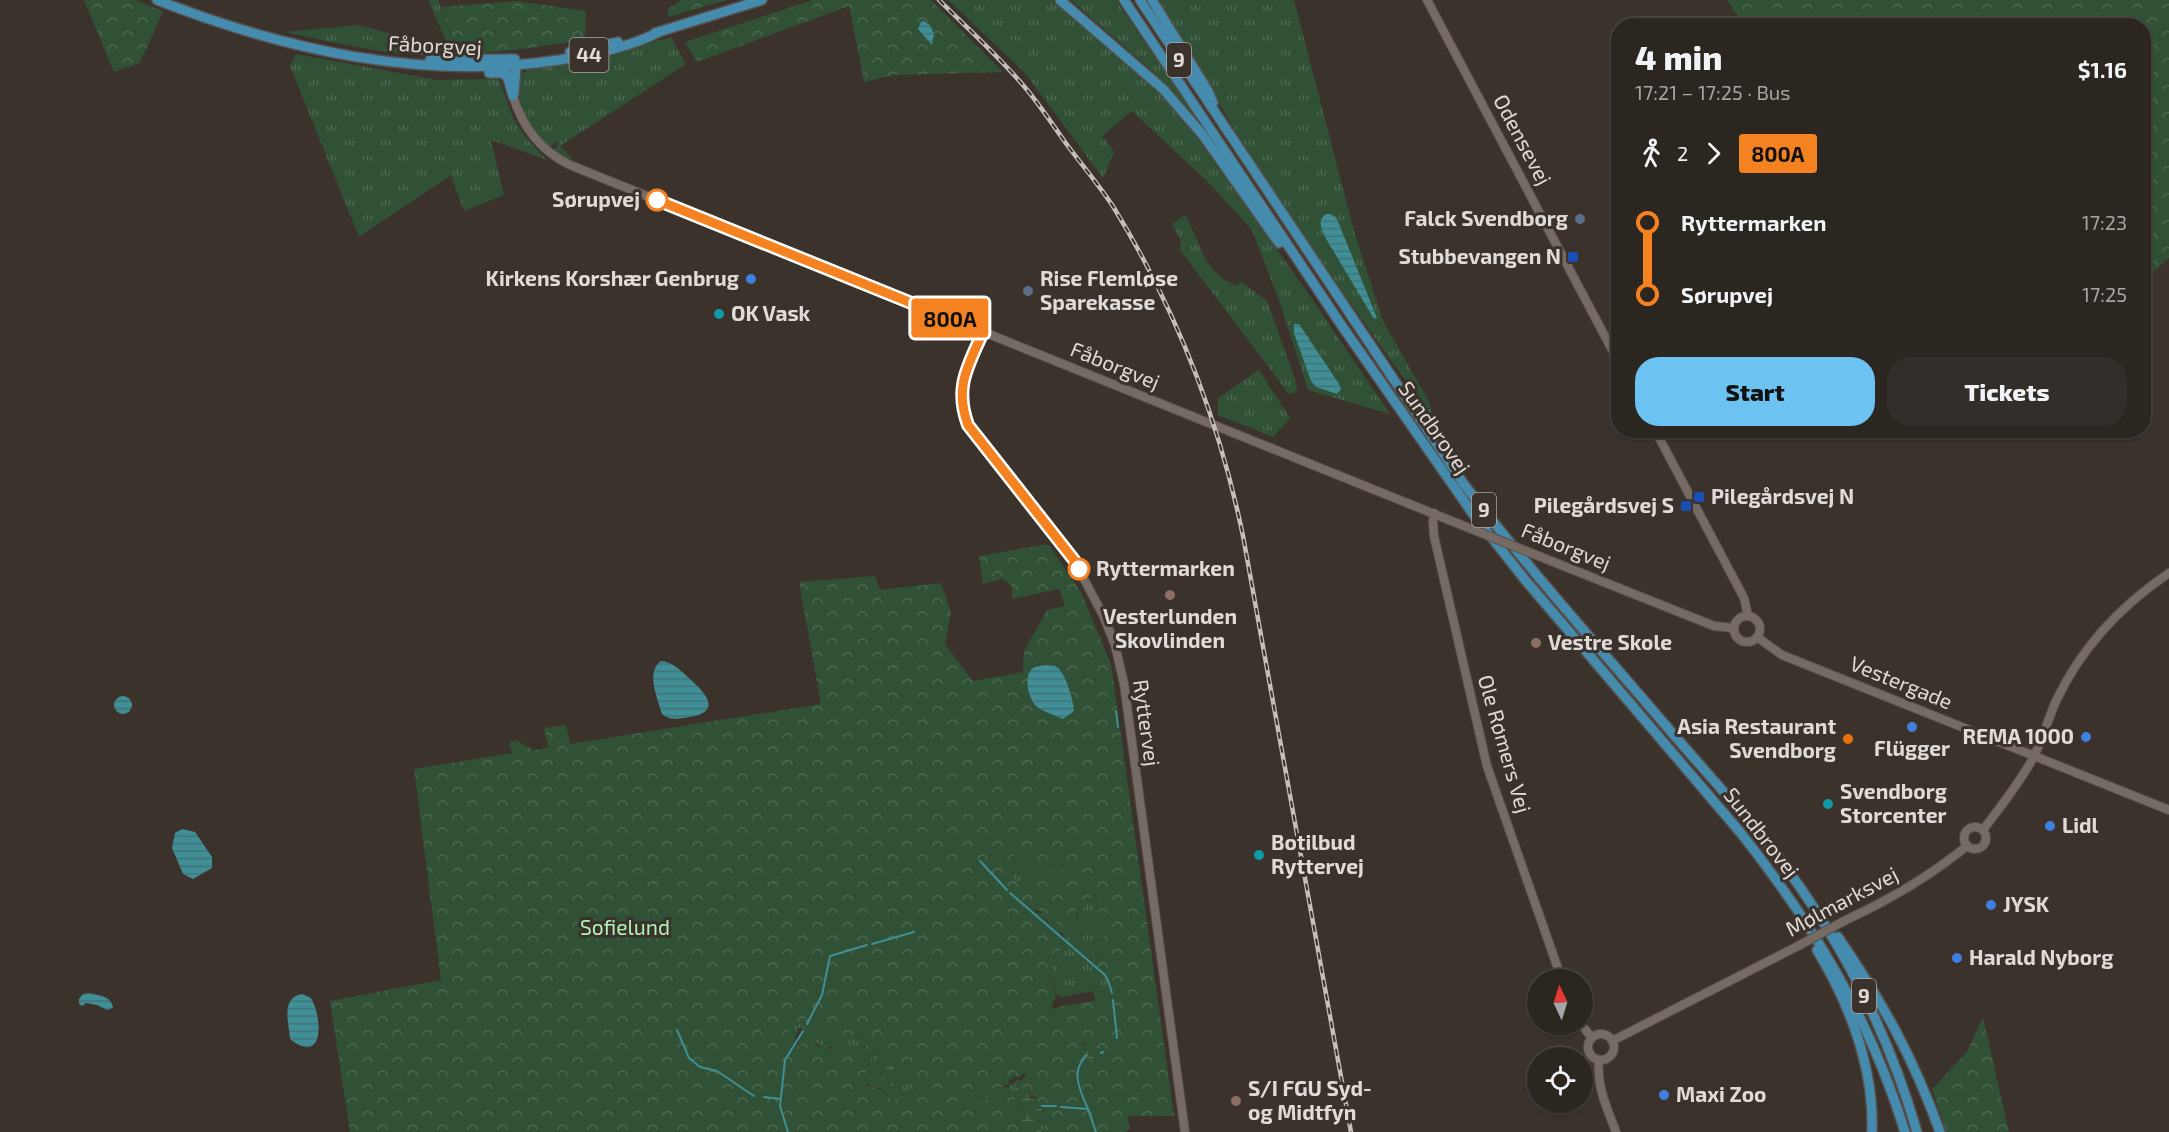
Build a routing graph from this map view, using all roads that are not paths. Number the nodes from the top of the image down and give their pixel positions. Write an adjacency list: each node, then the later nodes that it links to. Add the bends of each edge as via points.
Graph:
1 (157, 0): 8 (main road, Fåborgvej / 44, via 245,31)
2 (762, 0): 9 (main road, 44, via 659,32)
3 (1060, 0): 12 (main road, via 1138,66 1202,134)
4 (1124, 0): 12 (main road, Sundbrovej / 9)
5 (1140, 0): 11 (main road, Sundbrovej / 9)
6 (1152, 0): 11 (main road, via 1208,91)
7 (1427, 0): 14 (street, Odensevej)
8 (352, 55): 9 (main road, Fåborgvej / 44); 9 (main road, Fåborgvej / 44, via 432,72 499,72)
9 (510, 67): 10 (main road); 10 (main road)
10 (513, 96): 13 (street, Fåborgvej, via 531,134 565,163)
11 (1219, 120): 25 (main road, Sundbrovej / 9, via 1470,492 1513,549)
12 (1342, 326): 26 (main road, Sundbrovej / 9, via 1445,477 1498,546 1740,832)
13 (983, 332): 16 (street, Fåborgvej); 32 (street, Ryttervej, via 961,392 968,425 1074,560 1115,645 1124,684)
14 (1611, 348)
15 (1659, 438): 18 (street, via 1744,598)
16 (1434, 513): 19 (street, Fåborgvej, bridge, via 1714,626); 27 (street, Ole Rømers Vej, via 1434,537 1486,766)
17 (2169, 573): 21 (street, via 2121,611 2083,655 2058,697)
18 (1748, 616): 19 (street, via 1740,618); 20 (street, via 1759,626)
19 (1734, 628): 20 (street, via 1743,641)
20 (1756, 637): 21 (street, Vestergade, via 1782,655)
21 (2034, 756): 22 (street, Vestergade); 23 (street)
22 (2169, 810)
23 (1983, 830): 24 (street, via 1976,827 1966,831); 24 (street, via 1984,845 1974,849)
24 (1967, 846): 30 (street, Mølmarksvej, bridge, via 1909,887)
25 (1788, 871): 36 (main road, Sundbrovej / 9, via 1871,1008 1896,1066); 37 (main road, via 1814,902 1883,1005 1918,1073)
26 (1789, 898): 34 (main road, via 1852,1018 1872,1106); 35 (main road, Sundbrovej / 9, via 1836,969 1861,1019)
27 (1558, 969)
28 (1590, 1035): 29 (street)
29 (1592, 1038): 30 (street, via 1603,1034); 31 (street, via 1588,1051)
30 (1612, 1041): 31 (street, via 1612,1053)
31 (1599, 1060): 33 (street, via 1600,1086)
32 (1185, 1132)
33 (1616, 1132)
34 (1872, 1132)
35 (1905, 1132)
36 (1917, 1132)
37 (1940, 1132)

